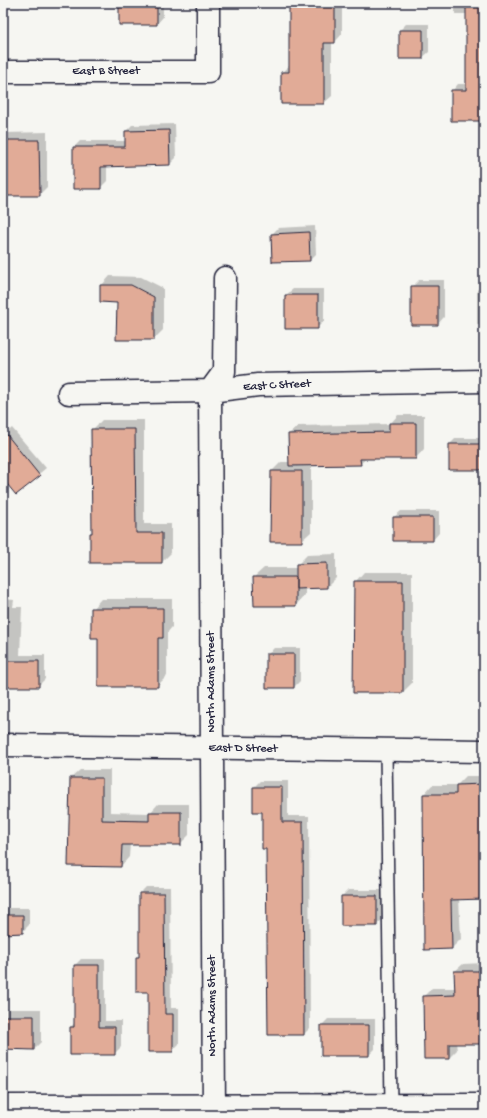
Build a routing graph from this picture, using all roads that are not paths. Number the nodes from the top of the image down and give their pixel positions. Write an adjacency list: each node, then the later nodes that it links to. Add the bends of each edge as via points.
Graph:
1 (208, 3): 2 (street, East B Street, via 208,72)
2 (3, 72)
3 (224, 278): 5 (street, via 224,372)
4 (484, 381): 5 (street, East C Street, via 258,385)
5 (210, 390): 6 (street, East C Street); 8 (street, North Adams Street)
6 (69, 393)
7 (3, 745): 8 (street, East D Street)
8 (212, 749): 9 (street, East D Street); 14 (street, North Adams Street)
9 (386, 751): 10 (street, East D Street); 11 (lane)
10 (484, 751)
11 (391, 1105): 12 (street); 14 (street)
12 (484, 1105)
13 (3, 1106): 14 (street)
14 (214, 1111)

